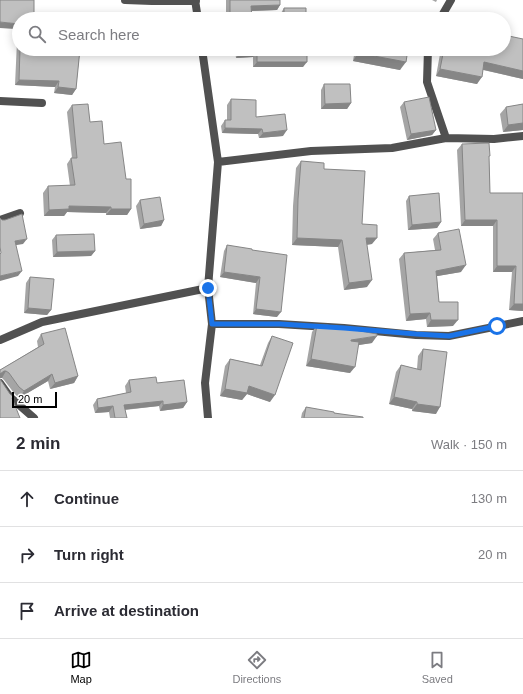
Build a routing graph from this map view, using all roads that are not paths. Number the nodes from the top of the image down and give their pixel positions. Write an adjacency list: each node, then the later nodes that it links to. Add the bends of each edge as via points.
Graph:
1 (125, 0): 3 (street)
2 (451, 0): 5 (street)
3 (195, 1): 4 (street)
4 (197, 12)
5 (444, 12)
6 (203, 56): 12 (street)
7 (428, 56): 11 (street, via 427,82)
8 (0, 101): 9 (street)
9 (42, 103)
10 (523, 136): 11 (street, via 494,139)
11 (446, 138): 12 (street, via 392,148 311,152)
12 (218, 162): 15 (street)
13 (20, 213): 14 (street)
14 (0, 220)
15 (208, 288): 17 (street); 18 (street, via 42,322)
16 (523, 321): 17 (street, via 449,336 280,324)
17 (212, 324): 21 (street, via 205,383)
18 (0, 340)
19 (0, 383): 20 (street, via 10,397)
20 (34, 418)
21 (208, 418)

